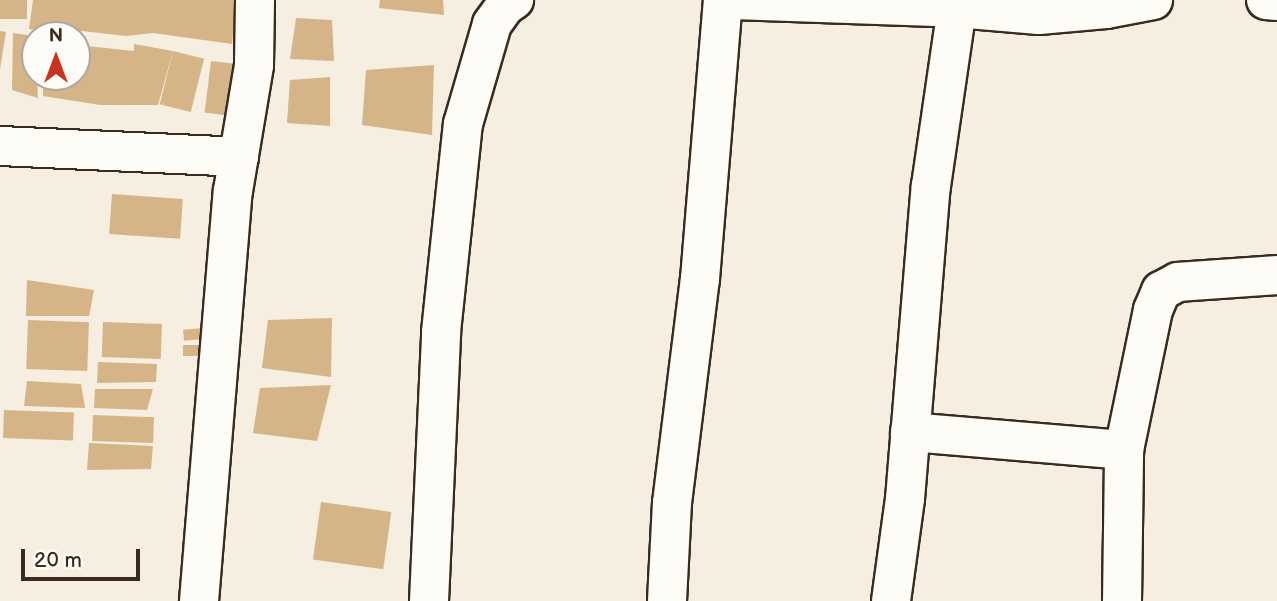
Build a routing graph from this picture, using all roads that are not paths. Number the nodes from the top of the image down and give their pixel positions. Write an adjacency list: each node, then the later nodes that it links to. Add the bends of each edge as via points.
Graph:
1 (255, 0): 10 (street, via 254,65)
2 (514, 0): 15 (street, via 492,24 463,124 441,332)
3 (723, 0): 16 (street, via 699,279 672,503)
4 (733, 0): 8 (street)
5 (1153, 0): 8 (street, via 1039,15)
6 (1266, 0): 7 (street)
7 (1277, 1)
8 (957, 8): 12 (street, via 931,186)
9 (0, 146): 10 (street)
10 (239, 157): 14 (street)
11 (1277, 275): 13 (street, via 1178,282 1161,291)
12 (910, 432): 13 (street); 17 (street)
13 (1124, 450): 18 (street)
14 (199, 601)
15 (429, 601)
16 (667, 601)
17 (891, 601)
18 (1122, 601)

